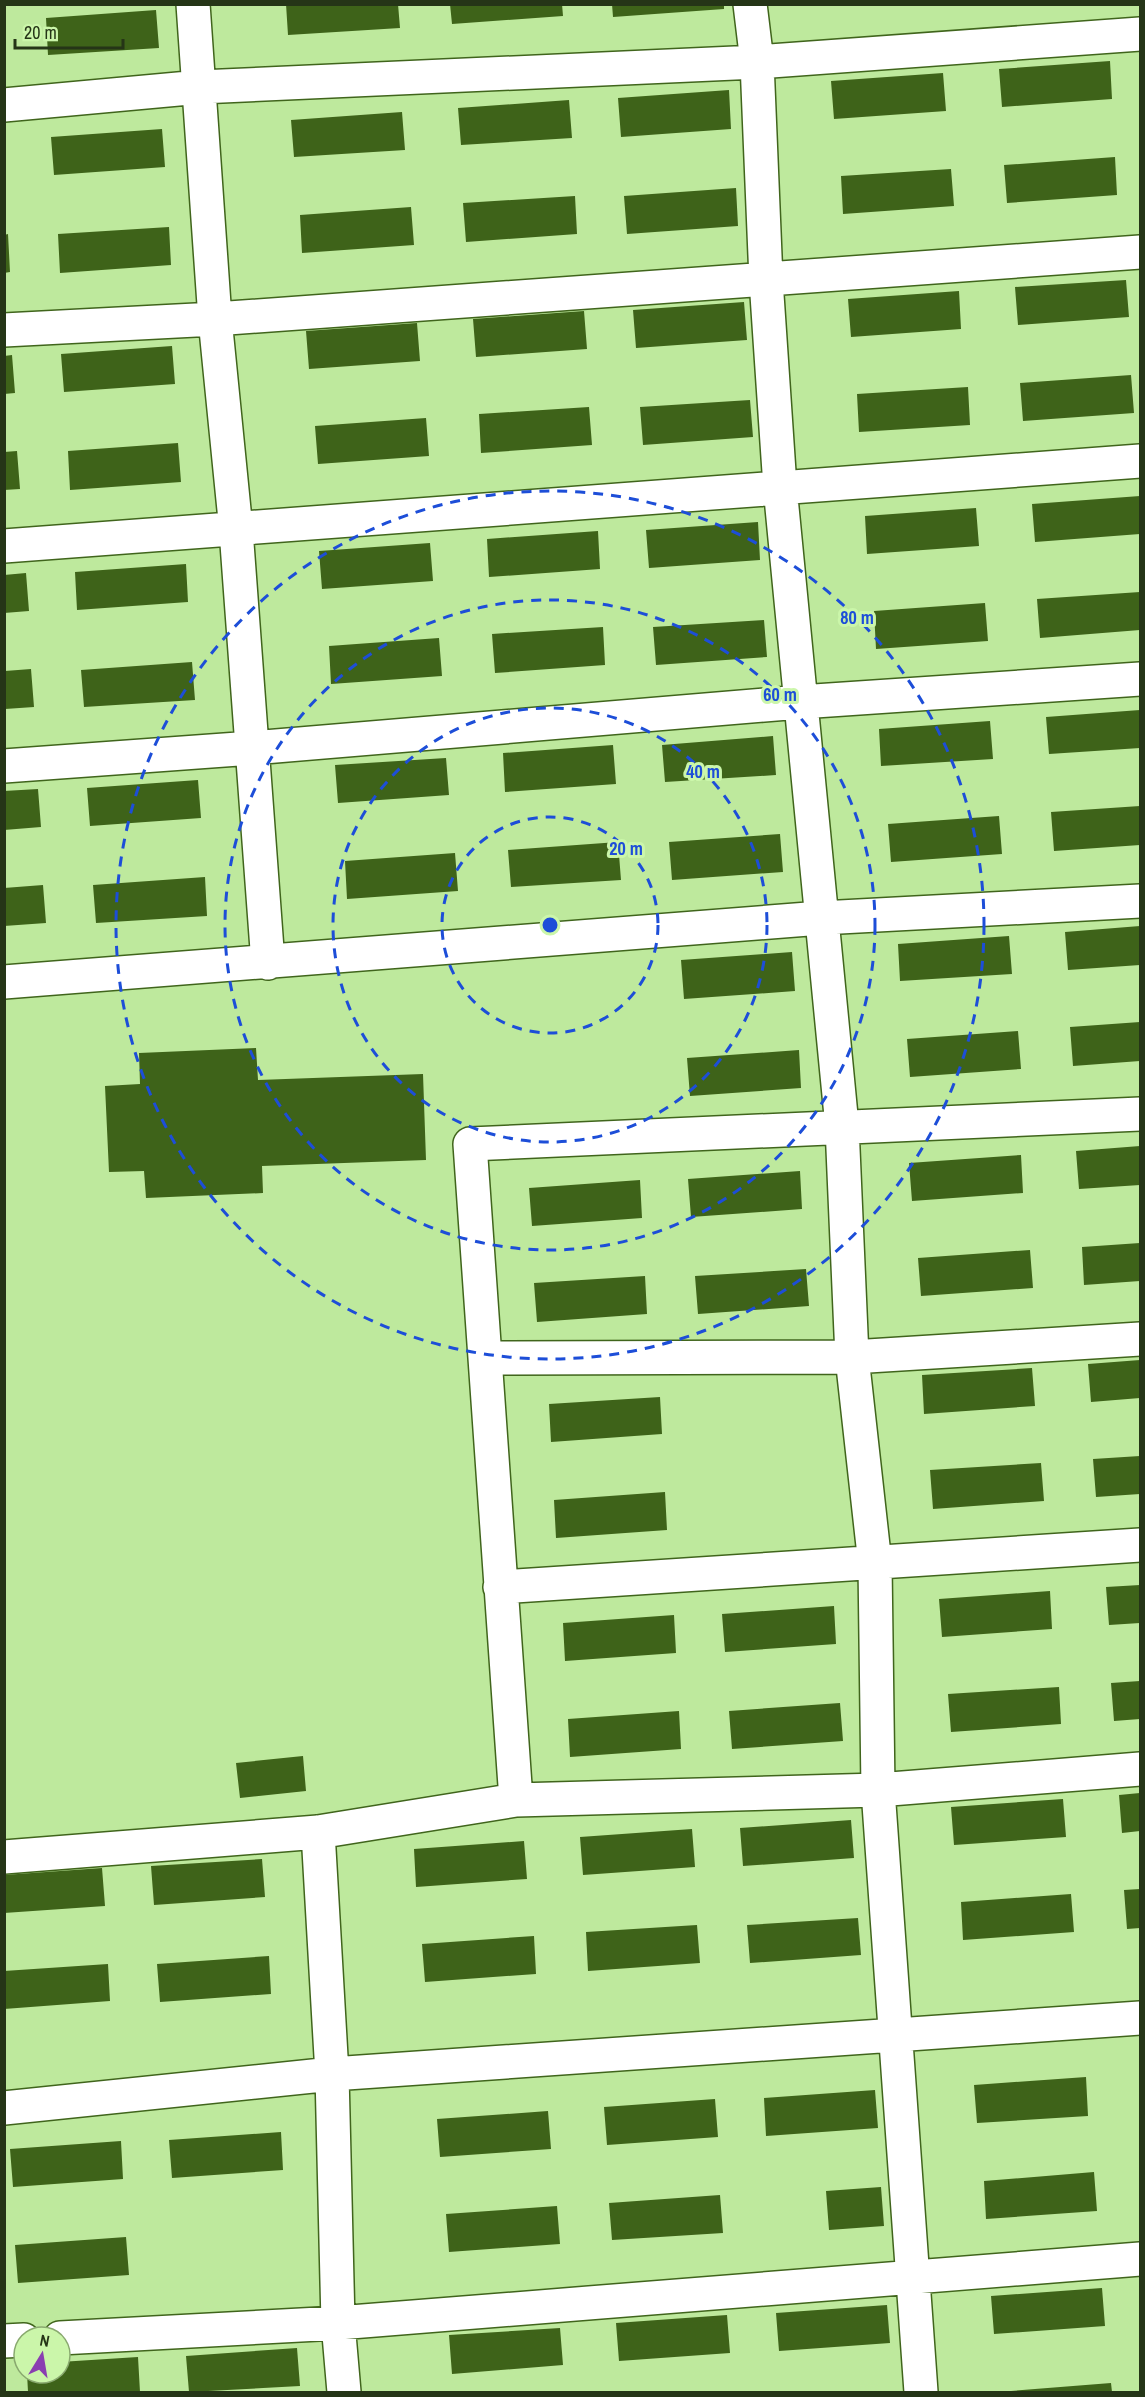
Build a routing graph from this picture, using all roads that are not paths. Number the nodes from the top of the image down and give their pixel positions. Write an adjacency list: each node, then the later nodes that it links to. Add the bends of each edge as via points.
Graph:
1 (193, 4): 5 (street)
2 (750, 4): 4 (street)
3 (1140, 34): 4 (street)
4 (757, 62): 5 (street); 8 (street)
5 (200, 87): 6 (street); 9 (street)
6 (4, 105)
7 (1140, 252): 8 (street)
8 (766, 280): 9 (street); 12 (street)
9 (215, 319): 10 (street); 13 (street)
10 (4, 330)
11 (1140, 461): 12 (street)
12 (780, 487): 13 (street); 16 (street)
13 (236, 530): 14 (street); 17 (street)
14 (4, 546)
15 (1140, 679): 16 (street)
16 (800, 702): 17 (street); 20 (street)
17 (252, 748): 18 (street); 21 (street)
18 (4, 766)
19 (1140, 901): 20 (street)
20 (821, 918): 21 (street); 24 (street)
21 (268, 963): 22 (street)
22 (4, 982)
23 (1140, 1113): 24 (street)
24 (842, 1126): 26 (street); 27 (street, via 470,1144)
25 (1140, 1339): 26 (street)
26 (852, 1357): 27 (street); 29 (street)
27 (486, 1358): 30 (street)
28 (1140, 1545): 29 (street)
29 (875, 1564): 30 (street); 32 (street)
30 (500, 1587): 33 (street)
31 (1140, 1769): 32 (street)
32 (879, 1790): 33 (street); 37 (street)
33 (516, 1800): 34 (street)
34 (318, 1832): 35 (street); 38 (street)
35 (4, 1857)
36 (1140, 2018): 37 (street)
37 (894, 2035): 38 (street); 41 (street)
38 (332, 2074): 39 (street); 42 (street)
39 (4, 2108)
40 (1140, 2259): 41 (street)
41 (912, 2276): 42 (street); 45 (street)
42 (338, 2323): 43 (street); 44 (street)
43 (72, 2337)
44 (344, 2392)
45 (921, 2392)

